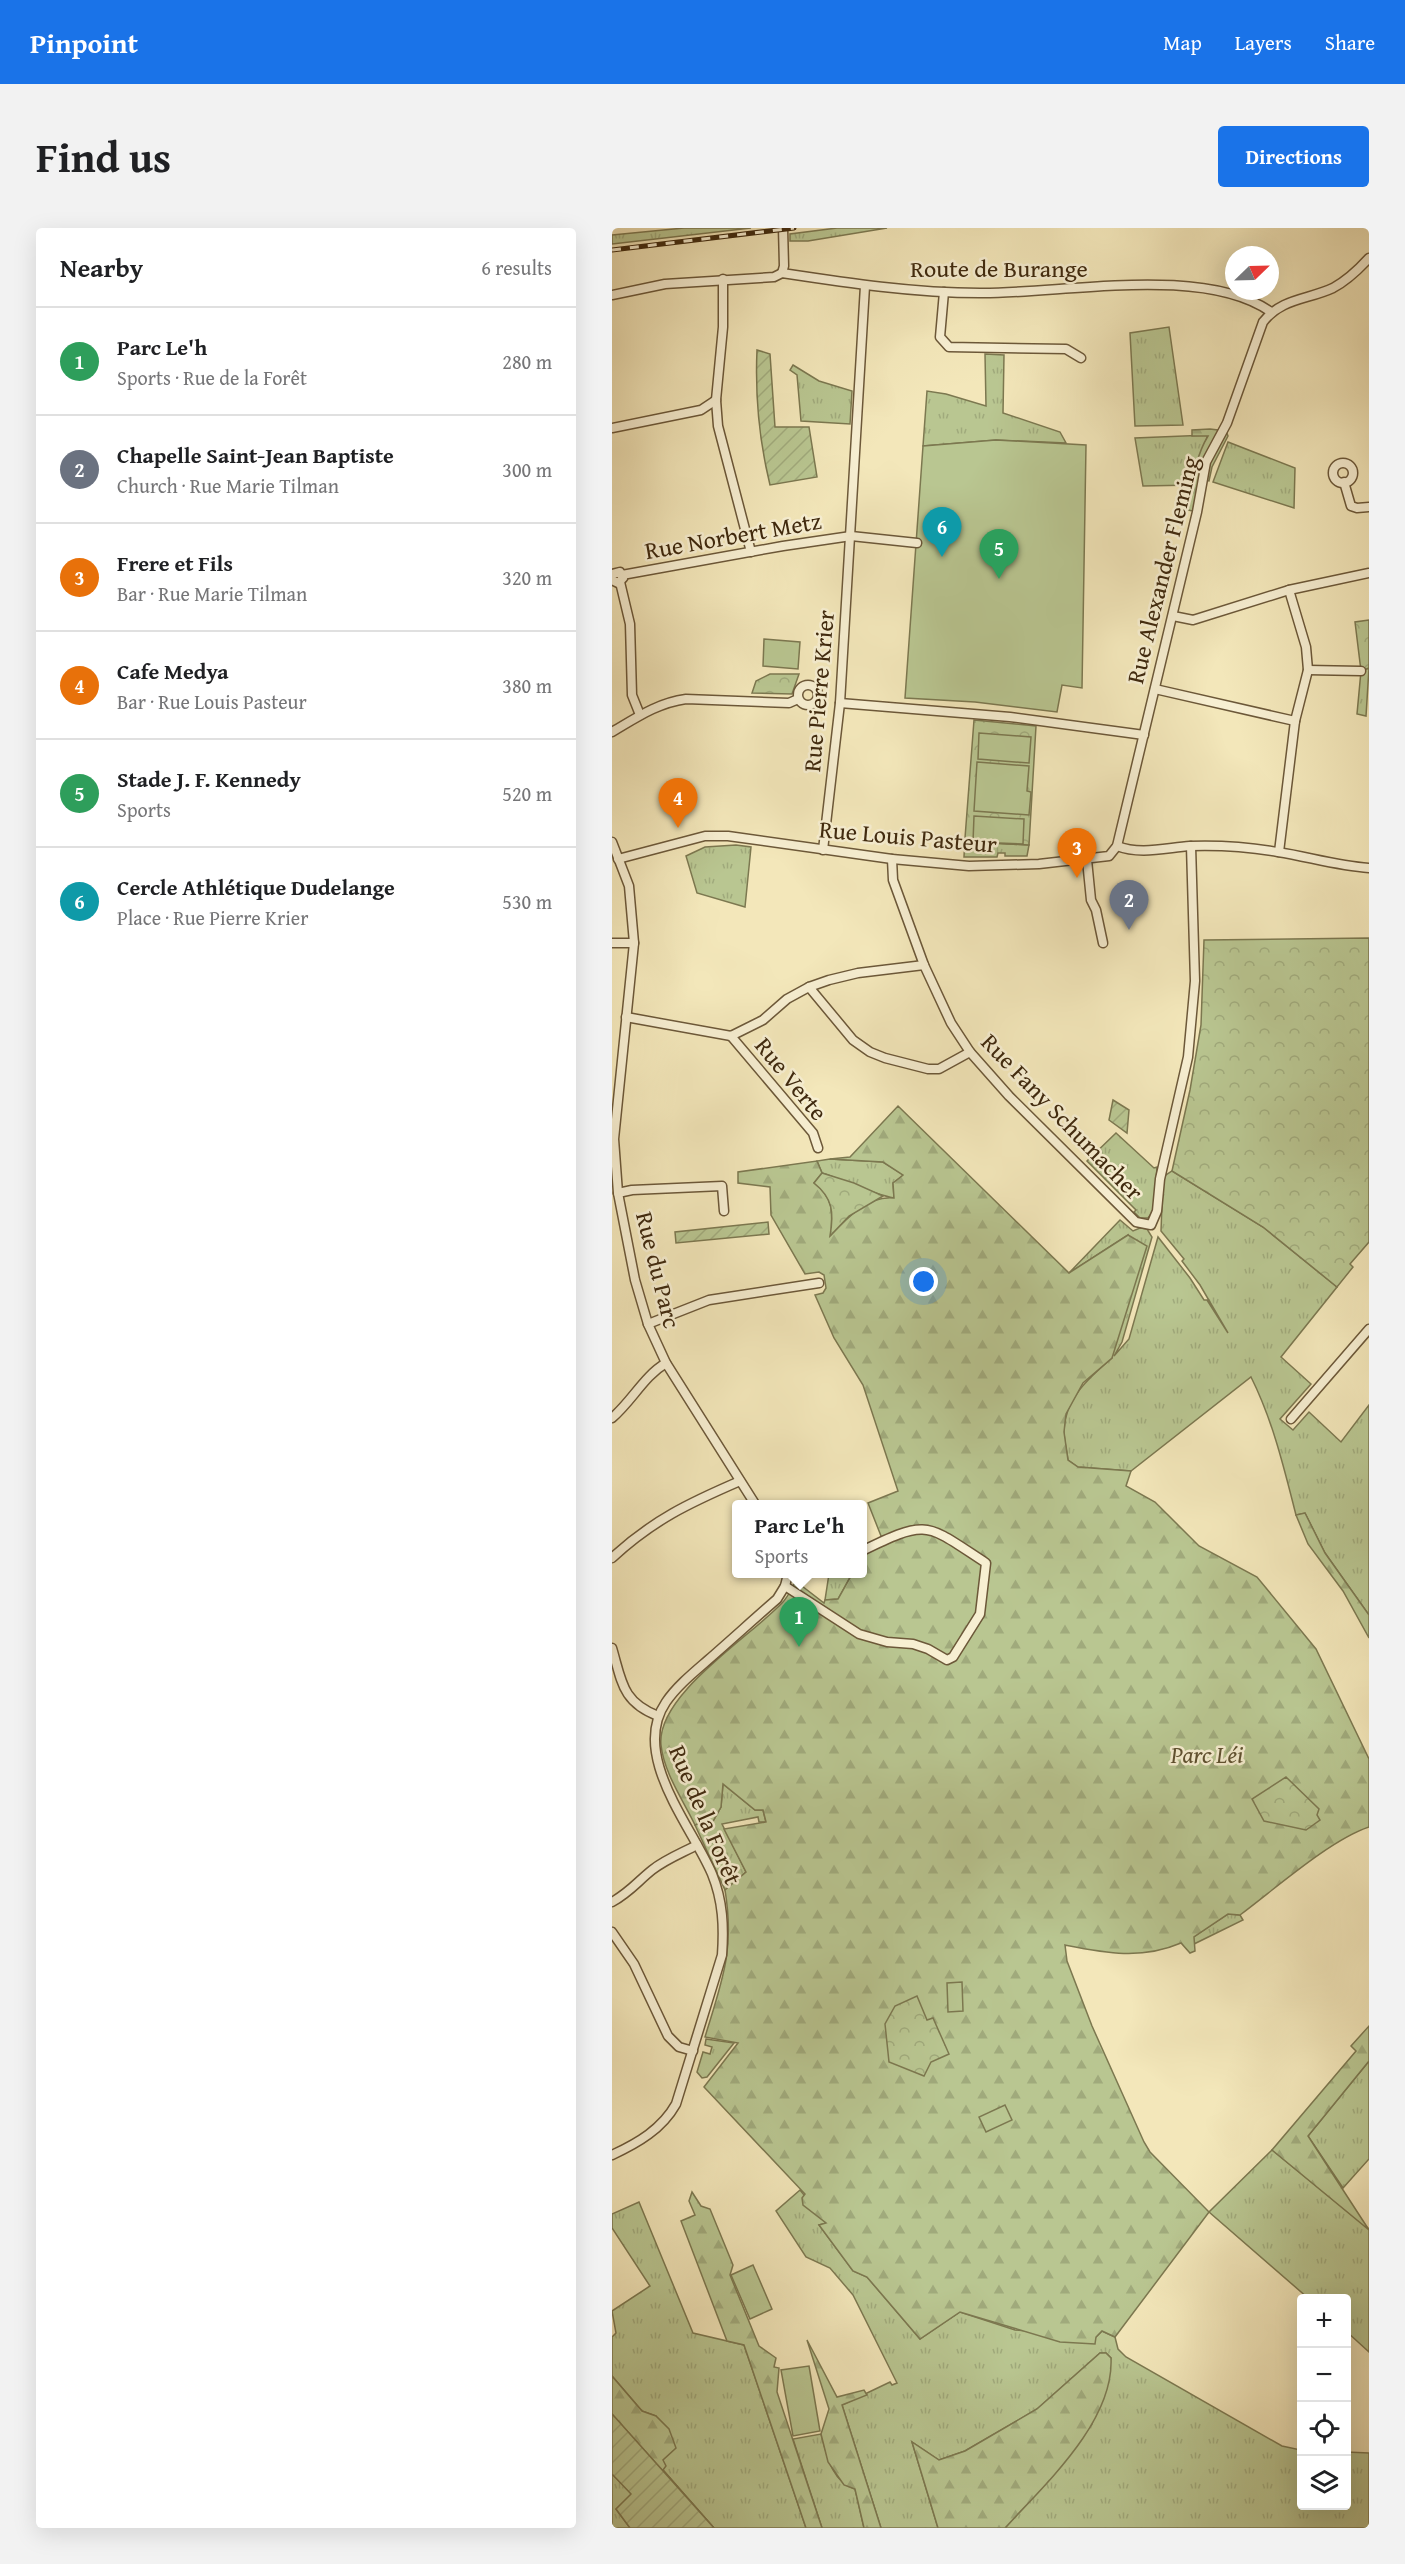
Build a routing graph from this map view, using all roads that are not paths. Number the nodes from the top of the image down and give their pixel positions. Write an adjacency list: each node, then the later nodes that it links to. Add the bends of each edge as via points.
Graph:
1 (783, 228): 3 (street)
2 (1369, 258): 8 (street, via 1335,287 1284,303)
3 (782, 273): 4 (street, Route de Burange, via 774,277); 5 (street, Route de Burange)
4 (723, 279): 7 (street, Route de Burange, via 665,284); 10 (street)
5 (866, 286): 6 (street, Route de Burange); 14 (street, Rue Pierre Krier)
6 (944, 292): 8 (street, Route de Burange, via 1186,286 1258,303); 9 (street, via 940,337 949,347 1066,349)
7 (612, 296)
8 (1271, 312): 20 (street, Rue Alexander Fleming, via 1245,366 1227,423 1206,462)
9 (1081, 357)
10 (716, 400): 11 (street, via 701,410); 16 (street, via 718,426)
11 (612, 428)
12 (1344, 483): 13 (street, via 1351,506)
13 (1369, 507)
14 (851, 536): 15 (street); 16 (street, Rue Norbert Metz); 25 (street, Rue Pierre Krier)
15 (917, 543)
16 (751, 552): 18 (street, Rue Norbert Metz)
17 (1369, 573): 19 (street)
18 (615, 575): 26 (street, via 630,624 632,695)
19 (1289, 590): 20 (street, via 1193,620); 21 (street, via 1306,647)
20 (1173, 615): 23 (street, Rue Alexander Fleming)
21 (1308, 670): 22 (street); 27 (street)
22 (1361, 672)
23 (1155, 689): 27 (street); 29 (street, Rue Alexander Fleming)
24 (798, 699): 26 (street, via 789,703 686,699 656,706)
25 (840, 703): 29 (street, via 1010,717); 33 (street, Rue Pierre Krier)
26 (640, 715): 28 (street)
27 (1295, 721): 34 (street)
28 (612, 732)
29 (1144, 735): 31 (street, Rue Alexander Fleming)
30 (612, 842): 35 (street, Rue du Parc)
31 (1117, 846): 32 (street, via 1137,851); 37 (street, Rue Louis Pasteur, via 1109,856)
32 (1191, 846): 34 (street); 46 (street, Rue Fany Schumacher, via 1195,981 1188,1057 1151,1225 1136,1222)
33 (823, 850): 35 (street, Rue Louis Pasteur, via 705,836); 36 (street, Rue Louis Pasteur)
34 (1279, 852): 38 (street)
35 (618, 859): 40 (street, Rue du Parc, via 630,894)
36 (892, 859): 37 (street, Rue Louis Pasteur, via 969,866); 42 (street, Rue Fany Schumacher, via 893,880)
37 (1087, 860): 41 (street, via 1091,900)
38 (1369, 868)
39 (612, 943): 40 (street)
40 (634, 943): 44 (street, Rue du Parc)
41 (1104, 943)
42 (924, 966): 43 (street, via 858,973); 46 (street, Rue Fany Schumacher, via 951,1023)
43 (809, 987): 45 (street, via 763,1020); 46 (street, via 853,1040 878,1055 939,1069)
44 (626, 1017): 45 (street); 48 (street, Rue du Parc)
45 (731, 1036): 47 (street, Rue Verte, via 813,1133)
46 (970, 1052)
47 (818, 1148)
48 (614, 1170): 49 (street, Rue du Parc)
49 (618, 1193): 50 (street, via 722,1186); 52 (street, Rue du Parc, via 635,1281)
50 (724, 1211)
51 (819, 1283): 52 (street, via 709,1300)
52 (648, 1324): 54 (street, Rue du Parc)
53 (1369, 1329): 56 (street)
54 (666, 1363): 55 (street); 57 (street, Rue du Parc)
55 (612, 1418)
56 (1291, 1419)
57 (740, 1481): 58 (street, Rue du Parc); 60 (street, via 657,1521)
58 (752, 1500)
59 (867, 1549): 62 (street, via 904,1531 923,1528 944,1535 986,1563 980,1614 953,1657 947,1660 913,1644 859,1634)
60 (612, 1558)
61 (787, 1578): 62 (street, Rue de la Forêt)
62 (785, 1586): 64 (street, Rue de la Forêt, via 777,1599 683,1683)
63 (612, 1648): 64 (street, via 628,1696 642,1710)
64 (658, 1716): 65 (street, Rue de la Forêt, via 654,1732 657,1761)
65 (697, 1845): 66 (street, via 669,1858); 68 (street, Rue de la Forêt, via 718,1891 724,1930 718,1972)
66 (612, 1902)
67 (612, 1932): 68 (street, via 634,1964 668,2036 679,2047)
68 (693, 2051): 69 (street, Rue de la Forêt, via 668,2119 644,2138)
69 (612, 2155)

